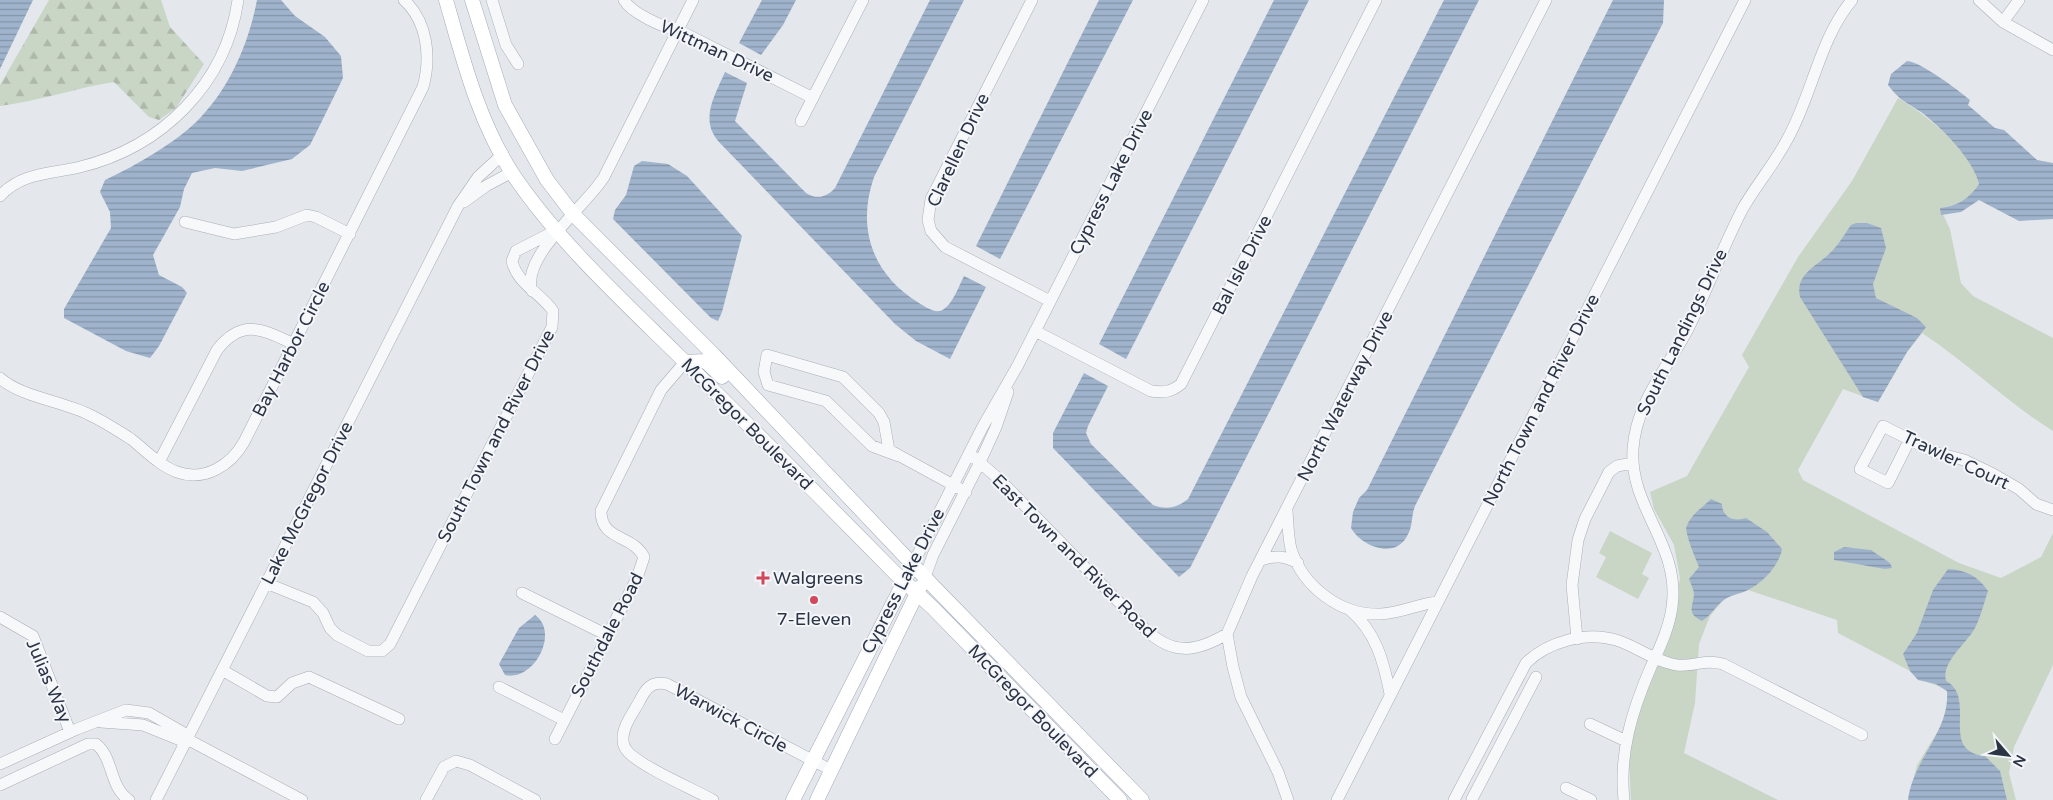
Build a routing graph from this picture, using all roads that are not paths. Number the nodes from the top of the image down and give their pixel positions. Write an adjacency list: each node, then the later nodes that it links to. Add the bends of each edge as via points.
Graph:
1 (238, 0): 25 (street, via 232,30 220,61 200,92 174,119 121,154 79,167 29,176)
2 (404, 0): 30 (street, Bay Harbor Circle, via 416,14 423,30 426,74 416,103)
3 (446, 0): 23 (main road, McGregor Boulevard, via 470,83 482,115)
4 (472, 0): 27 (main road, McGregor Boulevard, via 505,105 546,180)
5 (492, 0): 20 (street, via 506,45)
6 (624, 0): 18 (street, Wittman Drive, via 642,15 668,29)
7 (694, 0): 18 (street)
8 (863, 0): 21 (street)
9 (1032, 0): 32 (street, Clarellen Drive, via 931,199 928,220 931,230 945,247)
10 (1203, 0): 32 (street, Cypress Lake Drive)
11 (1376, 0): 33 (street, Bal Isle Drive, via 1181,384 1162,393 1152,391)
12 (1546, 0): 48 (street, North Waterway Drive)
13 (1745, 0): 57 (street, North Town and River Drive)
14 (1852, 0): 44 (street, South Landings Drive, via 1827,45 1788,139 1744,208 1687,331 1650,392 1637,426)
15 (1979, 0): 17 (street)
16 (2018, 0): 17 (street)
17 (2003, 22): 19 (street)
18 (678, 30): 21 (street, Wittman Drive); 27 (street, via 604,177)
19 (2053, 50)
20 (518, 64)
21 (812, 98): 22 (street)
22 (801, 121)
23 (503, 154): 24 (main road, McGregor Boulevard); 26 (street, Lake McGregor Drive, via 478,177)
24 (512, 172): 26 (street, Lake McGregor Drive); 29 (main road, McGregor Boulevard)
25 (0, 196)
26 (458, 206): 54 (street, Lake McGregor Drive)
27 (573, 214): 29 (street); 38 (main road, McGregor Boulevard)
28 (185, 222): 30 (street, via 234,234 276,227 307,215)
29 (557, 230): 31 (street, via 531,274); 31 (street, via 514,256 513,267); 35 (main road, McGregor Boulevard)
30 (350, 234): 34 (street, Bay Harbor Circle)
31 (533, 292): 54 (street, South Town and River Drive, via 553,311 552,327 390,644 382,652 368,652 333,632 313,602)
32 (1050, 301): 33 (street, Cypress Lake Drive)
33 (1035, 331): 36 (street, Cypress Lake Drive)
34 (294, 344): 42 (street, Bay Harbor Circle, via 244,442 231,460 213,471 192,475 176,472); 42 (street, via 263,330 236,332 225,340)
35 (685, 362): 38 (main road, via 705,361 763,416); 53 (main road, McGregor Boulevard); 61 (street, Southdale Road, via 661,390 601,511 605,529 639,548 644,557 637,578)
36 (1018, 365): 40 (street, Cypress Lake Drive); 43 (street, Cypress Lake Drive)
37 (0, 378): 42 (street, Bay Harbor Circle, via 11,386 75,408 104,422)
38 (776, 422): 51 (main road, McGregor Boulevard)
39 (1910, 439): 39 (street, Trawler Court, via 1883,426 1860,469 1888,483); 47 (street, Trawler Court, via 1934,452 1964,460 1993,474 2019,489 2036,504)
40 (969, 452): 43 (street, East Town and River Road); 45 (street, Cypress Lake Drive)
41 (899, 456): 41 (street, East Town and River Road, via 889,450 879,413 844,377 767,355 764,372 768,385 826,401 872,446); 45 (street, East Town and River Road)
42 (159, 462)
43 (980, 462): 46 (street, Cypress Lake Drive); 60 (street, East Town and River Road, via 1161,642 1176,648 1192,648)
44 (1633, 463): 62 (street, via 1617,466 1609,472 1581,528 1572,585); 63 (street, South Landings Drive, via 1644,504 1662,541 1672,572 1671,616)
45 (952, 485): 46 (street, East Town and River Road); 51 (street, Cypress Lake Drive)
46 (966, 492): 52 (street, Cypress Lake Drive)
47 (2053, 510)
48 (1286, 511): 49 (street, North Waterway Drive); 50 (street, via 1289,537)
49 (1261, 560): 50 (street, via 1272,556); 60 (street, North Waterway Drive)
50 (1298, 562): 58 (street, via 1318,591)
51 (912, 564): 52 (main road, McGregor Boulevard); 53 (main road, Cypress Lake Drive)
52 (925, 577): 56 (main road, Cypress Lake Drive); 93 (main road, McGregor Boulevard)
53 (903, 582): 56 (main road, McGregor Boulevard); 77 (main road, Cypress Lake Drive)
54 (266, 583): 64 (street, Lake McGregor Drive)
55 (522, 593): 61 (street)
56 (917, 594): 80 (main road, Cypress Lake Drive); 92 (main road, McGregor Boulevard)
57 (1437, 602): 58 (street, via 1420,603 1383,614); 67 (street, North Town and River Drive)
58 (1350, 610): 67 (street, via 1361,619 1377,645)
59 (0, 617): 71 (street, Julias Way, via 33,636)
60 (1227, 634): 94 (street, via 1241,697 1278,772)
61 (607, 636): 69 (street, Southdale Road)
62 (1577, 639): 63 (street, via 1616,640); 76 (street, via 1543,648 1526,663)
63 (1655, 656): 72 (street, via 1676,665 1704,661 1723,664); 75 (street, South Landings Drive, via 1638,698)
64 (222, 670): 68 (street, via 267,696 277,697 292,683 309,676); 73 (street, Lake McGregor Drive)
65 (1536, 677): 79 (street)
66 (499, 687): 69 (street)
67 (1390, 694): 95 (street, North Town and River Drive)
68 (399, 720)
69 (564, 720): 74 (street, Southdale Road)
70 (1590, 724): 75 (street)
71 (70, 732): 73 (street, Julias Way, via 126,710 140,710 158,717); 78 (street, Julias Way)
72 (1862, 735)
73 (187, 739): 85 (street, Lake McGregor Drive); 86 (street, Julias Way)
74 (555, 739)
75 (1626, 741): 98 (street, South Landings Drive)
76 (1475, 758): 79 (street); 96 (street)
77 (812, 760): 80 (street, Warwick Circle); 89 (street, Warwick Circle, via 667,684 658,682 649,686 625,728 624,747 630,754); 90 (main road, Cypress Lake Drive)
78 (0, 764)
79 (1490, 765): 83 (street)
80 (831, 770): 91 (main road, Cypress Lake Drive)
81 (0, 784): 84 (street, via 88,744 96,744 105,755 118,787)
82 (1566, 788): 97 (street)
83 (1472, 799)
84 (129, 800)
85 (156, 800)
86 (302, 800)
87 (426, 800): 88 (street, via 444,767 456,761 470,765)
88 (534, 800)
89 (713, 800)
90 (792, 800)
91 (817, 800)
92 (1120, 800)
93 (1142, 800)
94 (1288, 800)
95 (1337, 800)
96 (1454, 800)
97 (1591, 800)
98 (1624, 800)

